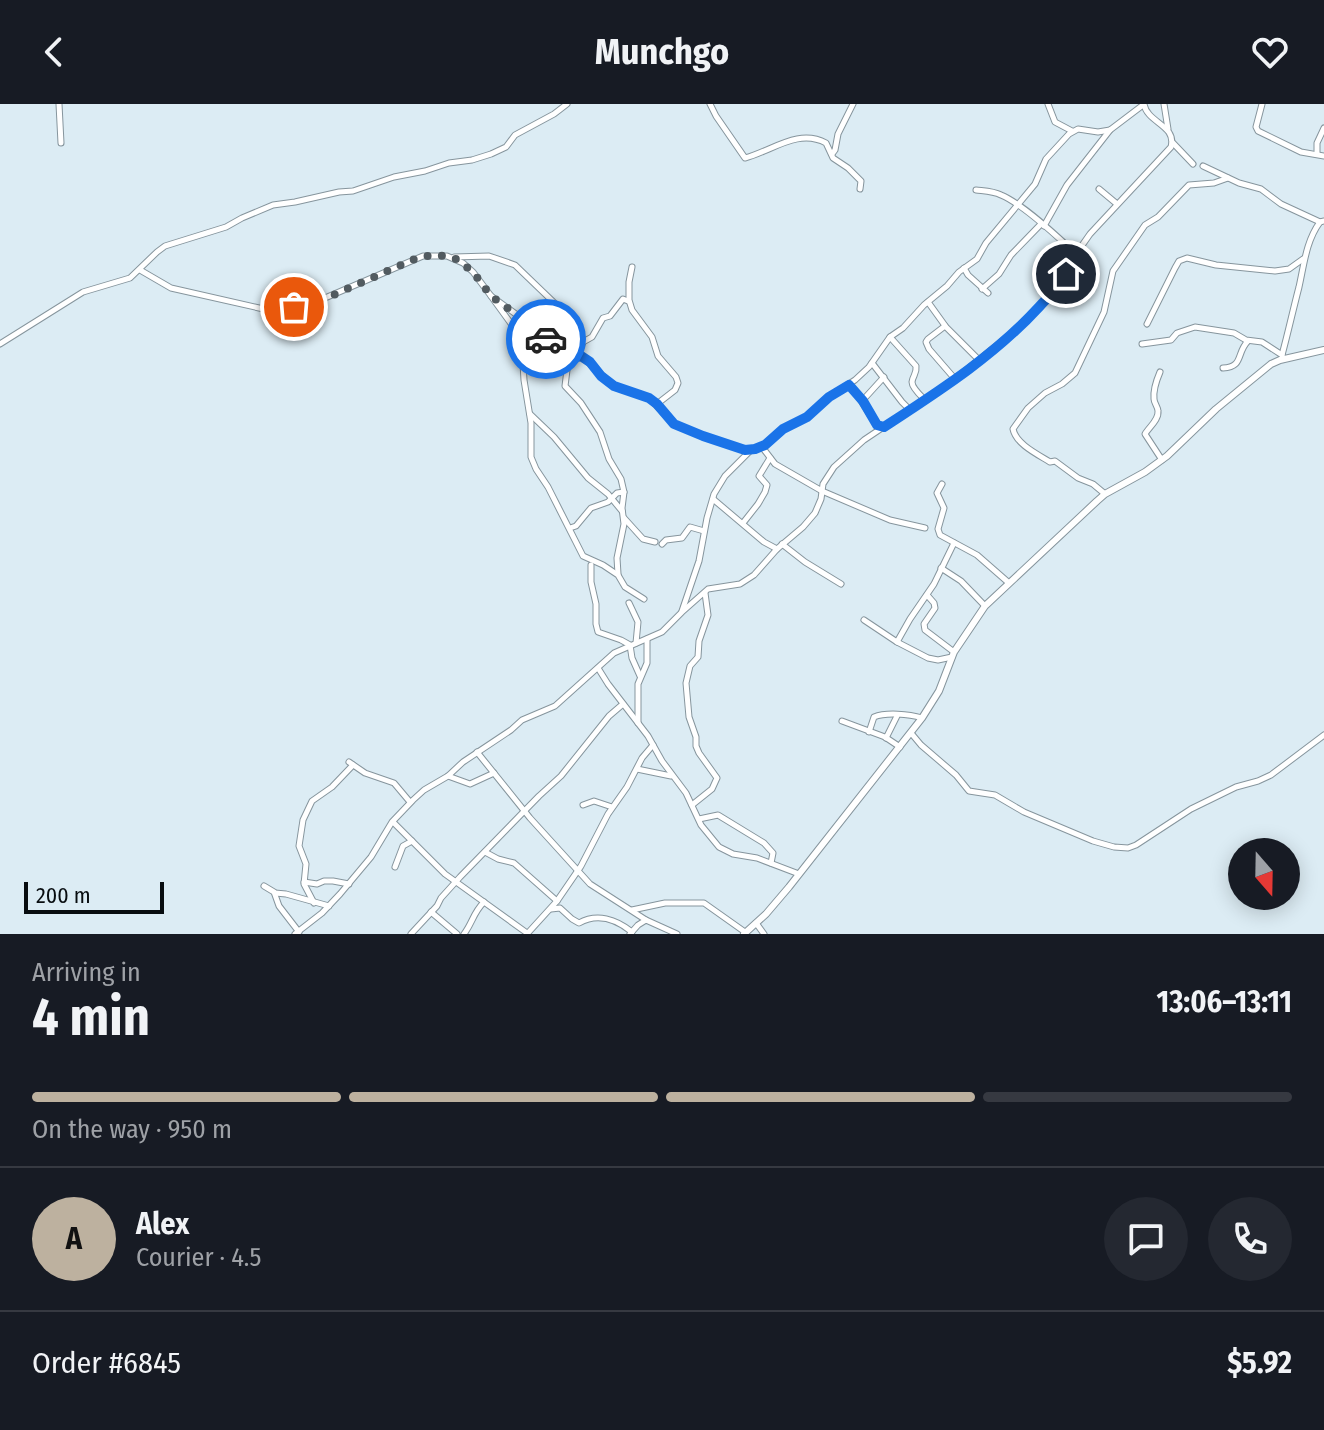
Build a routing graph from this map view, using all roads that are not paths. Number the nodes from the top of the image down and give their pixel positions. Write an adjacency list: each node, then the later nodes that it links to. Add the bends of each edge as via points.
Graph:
1 (59, 104): 13 (street)
2 (567, 104): 32 (street, via 491,154 353,191 267,207 226,227 165,246)
3 (710, 104): 15 (street, via 745,158 806,137 824,141)
4 (853, 104): 15 (street)
5 (1048, 104): 12 (street, via 1054,121)
6 (1144, 104): 10 (street); 11 (street)
7 (1164, 104): 11 (street)
8 (1262, 104): 16 (street, via 1258,131 1301,152)
9 (1324, 128): 16 (street, via 1317,143)
10 (1110, 130): 12 (street); 26 (street)
11 (1168, 130): 14 (street)
12 (1073, 131): 24 (street, via 1046,159)
13 (61, 143)
14 (1173, 143): 17 (street); 23 (street)
15 (832, 155): 20 (street, via 861,181)
16 (1321, 155)
17 (1193, 164)
18 (1203, 166): 19 (street)
19 (1228, 178): 25 (street); 69 (street, via 1189,185 1145,225 1113,271 1104,312 1078,369 1028,408 1013,427 1018,440 1048,462 1055,461)
20 (860, 189)
21 (1099, 189): 23 (street)
22 (976, 190): 24 (street)
23 (1117, 204): 27 (street)
24 (1018, 205): 26 (street); 31 (street, via 977,259)
25 (1322, 221): 29 (street)
26 (1042, 225): 27 (street); 33 (street)
27 (1076, 254): 48 (street, via 1058,288)
28 (452, 257): 32 (street, via 423,256 304,307 268,310 171,288); 35 (street, via 469,268); 42 (street, via 489,256 515,265 568,316)
29 (1303, 259): 38 (street, via 1275,271 1179,261); 47 (street)
30 (632, 267): 36 (street)
31 (964, 268): 33 (street); 37 (street)
32 (140, 270): 43 (street, via 71,298)
33 (982, 289): 34 (street)
34 (988, 293)
35 (491, 296): 49 (street, via 542,333 558,360); 60 (street, via 522,347)
36 (630, 302): 42 (street, via 623,299); 58 (street, via 678,383)
37 (928, 302): 39 (street); 40 (street)
38 (1147, 324)
39 (945, 326): 48 (street); 54 (street, via 926,342)
40 (890, 337): 50 (street); 56 (street, via 916,366 912,381)
41 (1249, 340): 44 (street, via 1195,327 1171,340); 47 (street, via 1262,342); 51 (street, via 1236,364)
42 (583, 342): 46 (street)
43 (0, 344)
44 (1142, 344)
45 (1324, 350): 47 (street)
46 (578, 355): 49 (street); 58 (street, via 614,386)
47 (1281, 357): 65 (street)
48 (980, 361): 54 (street)
49 (568, 362): 68 (street, via 565,386 600,432)
50 (872, 363): 53 (street); 55 (street)
51 (1223, 368)
52 (1160, 372): 65 (street, via 1154,397 1158,414 1145,434)
53 (884, 377): 57 (street); 59 (street)
54 (955, 379): 56 (street)
55 (849, 385): 57 (street); 62 (street)
56 (925, 400): 59 (street)
57 (863, 401): 61 (street, via 877,425)
58 (657, 404): 63 (street, via 674,424)
59 (910, 410): 61 (street)
60 (530, 413): 70 (street); 74 (street, via 532,462)
61 (884, 427): 67 (street, via 834,467)
62 (762, 447): 63 (street); 64 (street)
63 (750, 451): 71 (street, via 725,476)
64 (770, 458): 67 (street); 73 (street, via 760,475 765,492)
65 (1162, 460): 69 (street)
66 (942, 484): 77 (street, via 937,493 944,512 938,529)
67 (822, 491): 75 (street, via 890,520); 78 (street, via 815,513)
68 (624, 492): 70 (street); 72 (street)
69 (1105, 494): 85 (street)
70 (611, 498): 72 (street); 74 (street)
71 (714, 502): 73 (street); 76 (street)
72 (623, 514): 76 (street, via 643,539 658,543 682,538 691,527); 84 (street)
73 (743, 523): 79 (street)
74 (569, 528): 80 (street)
75 (925, 528)
76 (704, 531): 92 (street)
77 (954, 543): 83 (street); 85 (street)
78 (782, 544): 79 (street); 86 (street)
79 (777, 549): 87 (street, via 745,581)
80 (580, 552): 81 (street); 82 (street)
81 (591, 565): 82 (street); 96 (street, via 598,632)
82 (606, 567): 84 (street)
83 (941, 568): 88 (street); 91 (street)
84 (618, 575): 89 (street, via 625,587)
85 (1009, 583): 91 (street)
86 (841, 584)
87 (705, 592): 92 (street); 118 (street, via 708,615 686,683 696,746 717,778)
88 (927, 595): 95 (street); 97 (street, via 935,608 925,630)
89 (644, 599)
90 (629, 603): 96 (street, via 638,622)
91 (985, 606): 97 (street)
92 (682, 612): 94 (street)
93 (864, 620): 95 (street)
94 (647, 639): 96 (street); 99 (street, via 647,663)
95 (897, 642): 97 (street, via 935,660)
96 (633, 644): 98 (street); 99 (street)
97 (953, 655): 102 (street)
98 (598, 668): 100 (street); 111 (street, via 555,706 522,720)
99 (640, 676): 104 (street)
100 (623, 704): 104 (street); 120 (street)
101 (897, 716): 102 (street); 105 (street, via 875,716); 108 (street)
102 (922, 718): 106 (street)
103 (842, 721): 105 (street)
104 (638, 723): 109 (street)
105 (869, 732): 108 (street)
106 (911, 733): 107 (street, via 969,791 995,795 1093,841 1127,848 1232,788 1265,779); 110 (street)
107 (1324, 735)
108 (886, 738): 110 (street)
109 (653, 745): 112 (street); 115 (street)
110 (900, 747): 128 (street)
111 (477, 752): 113 (street); 114 (street)
112 (637, 769): 115 (street); 119 (street)
113 (494, 773): 114 (street, via 470,784); 120 (street)
114 (448, 776): 116 (street)
115 (672, 776): 118 (street)
116 (410, 802): 122 (street); 130 (street, via 394,783 351,764 312,801 303,820 299,846 306,864)
117 (583, 805): 119 (street, via 594,801)
118 (692, 805): 121 (street)
119 (612, 807): 127 (street)
120 (525, 811): 124 (street); 127 (street)
121 (699, 819): 125 (street, via 725,851); 125 (street, via 718,815 764,843 773,851)
122 (392, 822): 123 (street); 131 (street)
123 (412, 841): 126 (street, via 403,846); 129 (street)
124 (485, 852): 129 (street); 134 (street, via 514,863)
125 (771, 863): 128 (street)
126 (395, 867)
127 (578, 870): 134 (street); 139 (street, via 599,891)
128 (799, 874): 142 (street)
129 (459, 881): 135 (street); 140 (street)
130 (304, 882): 131 (street); 136 (street)
131 (349, 884): 137 (street)
132 (264, 886): 133 (street)
133 (275, 893): 136 (street); 143 (street)
134 (557, 901): 138 (street)
135 (484, 902): 148 (street); 149 (street)
136 (314, 903): 137 (street)
137 (330, 906): 143 (street)
138 (550, 909): 144 (street, via 560,908 579,923 602,917); 149 (street)
139 (631, 910): 141 (street); 145 (street, via 699,902)
140 (431, 912): 146 (street); 147 (street)
141 (646, 920): 144 (street); 150 (street)
142 (756, 923): 145 (street); 151 (street)
143 (299, 933)
144 (631, 933)
145 (745, 933)
146 (411, 934)
147 (457, 934)
148 (464, 934)
149 (527, 934)
150 (677, 934)
151 (764, 934)

